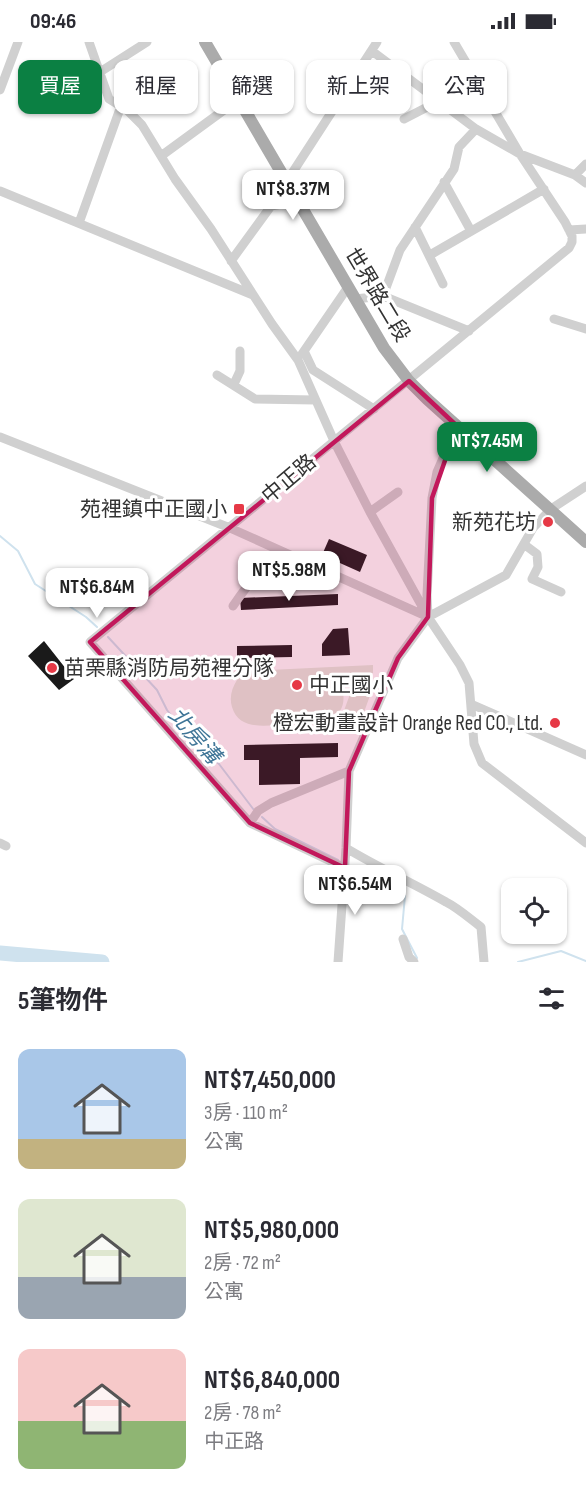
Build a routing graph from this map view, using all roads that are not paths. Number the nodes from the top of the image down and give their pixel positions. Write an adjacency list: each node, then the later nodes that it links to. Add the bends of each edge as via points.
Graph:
1 (18, 42): 11 (street)
2 (89, 42): 7 (street)
3 (147, 42): 9 (street)
4 (205, 42): 8 (main road, 世界路二段)
5 (454, 42): 22 (street)
6 (374, 46): 12 (street); 26 (street)
7 (96, 60)
8 (215, 60)
9 (102, 71)
10 (102, 78): 13 (street, via 109,99)
11 (0, 90)
12 (423, 90)
13 (114, 102)
14 (423, 109): 20 (street)
15 (118, 114): 32 (street)
16 (130, 114): 23 (street, via 142,125)
17 (218, 114): 23 (street)
18 (247, 114): 26 (main road, 世界路二段)
19 (454, 114): 21 (street)
20 (404, 119)
21 (476, 129): 22 (street); 27 (street, via 459,147 454,169)
22 (520, 154): 25 (street); 29 (street)
23 (161, 156): 38 (street)
24 (586, 164): 25 (street)
25 (574, 175): 28 (street)
26 (287, 181): 31 (main road, 世界路二段)
27 (444, 182): 33 (street); 36 (street)
28 (586, 183)
29 (544, 189): 35 (street); 36 (street)
30 (0, 191): 32 (street)
31 (298, 201): 38 (street, via 271,206); 40 (main road, 世界路二段)
32 (79, 224): 41 (street)
33 (415, 227): 37 (street); 42 (street, via 400,250)
34 (586, 229): 35 (street)
35 (569, 230): 46 (street, 中正路, via 572,242 568,248)
36 (471, 231): 37 (street)
37 (430, 255): 39 (street)
38 (231, 261): 41 (street)
39 (443, 284)
40 (348, 287): 43 (main road, 世界路二段); 48 (street)
41 (254, 296): 49 (street)
42 (383, 296): 43 (street); 46 (street)
43 (355, 299): 51 (main road, 世界路二段)
44 (554, 319): 45 (street)
45 (586, 329)
46 (469, 331): 51 (street, 中正路)
47 (240, 351): 52 (street, via 240,371)
48 (304, 351): 49 (street); 54 (street, via 313,370)
49 (297, 360): 53 (street)
50 (217, 375): 52 (street)
51 (409, 381): 54 (street, 中正路); 55 (main road, 世界路二段)
52 (234, 384): 53 (street, via 255,399)
53 (315, 400): 57 (street)
54 (374, 409): 57 (street, 中正路)
55 (457, 426): 60 (main road, 世界路二段); 68 (street, via 437,472 432,498)
56 (0, 437): 62 (street)
57 (334, 441): 61 (street); 62 (street, 中正路)
58 (586, 486): 60 (street)
59 (398, 492): 61 (street)
60 (551, 509): 63 (main road, 世界路二段); 64 (street, via 533,528)
61 (370, 512): 68 (street)
62 (230, 528): 65 (street); 72 (street, 中正路, via 90,642)
63 (586, 542)
64 (525, 545): 66 (street, via 537,554 538,567 532,579); 68 (street, via 506,575)
65 (281, 551): 67 (street); 68 (street)
66 (561, 592)
67 (233, 606)
68 (428, 617): 69 (street, via 469,683); 71 (street, via 398,658)
69 (471, 704): 70 (street); 73 (street, via 474,744 482,763)
70 (586, 755)
71 (349, 771): 72 (street, via 271,803 258,811); 74 (street)
72 (249, 824): 75 (street, 中正路)
73 (586, 843)
74 (346, 848): 75 (street); 79 (street, via 447,902 480,927)
75 (345, 868): 77 (street)
76 (403, 939): 78 (street)
77 (338, 962)
78 (414, 962)
79 (484, 962)

